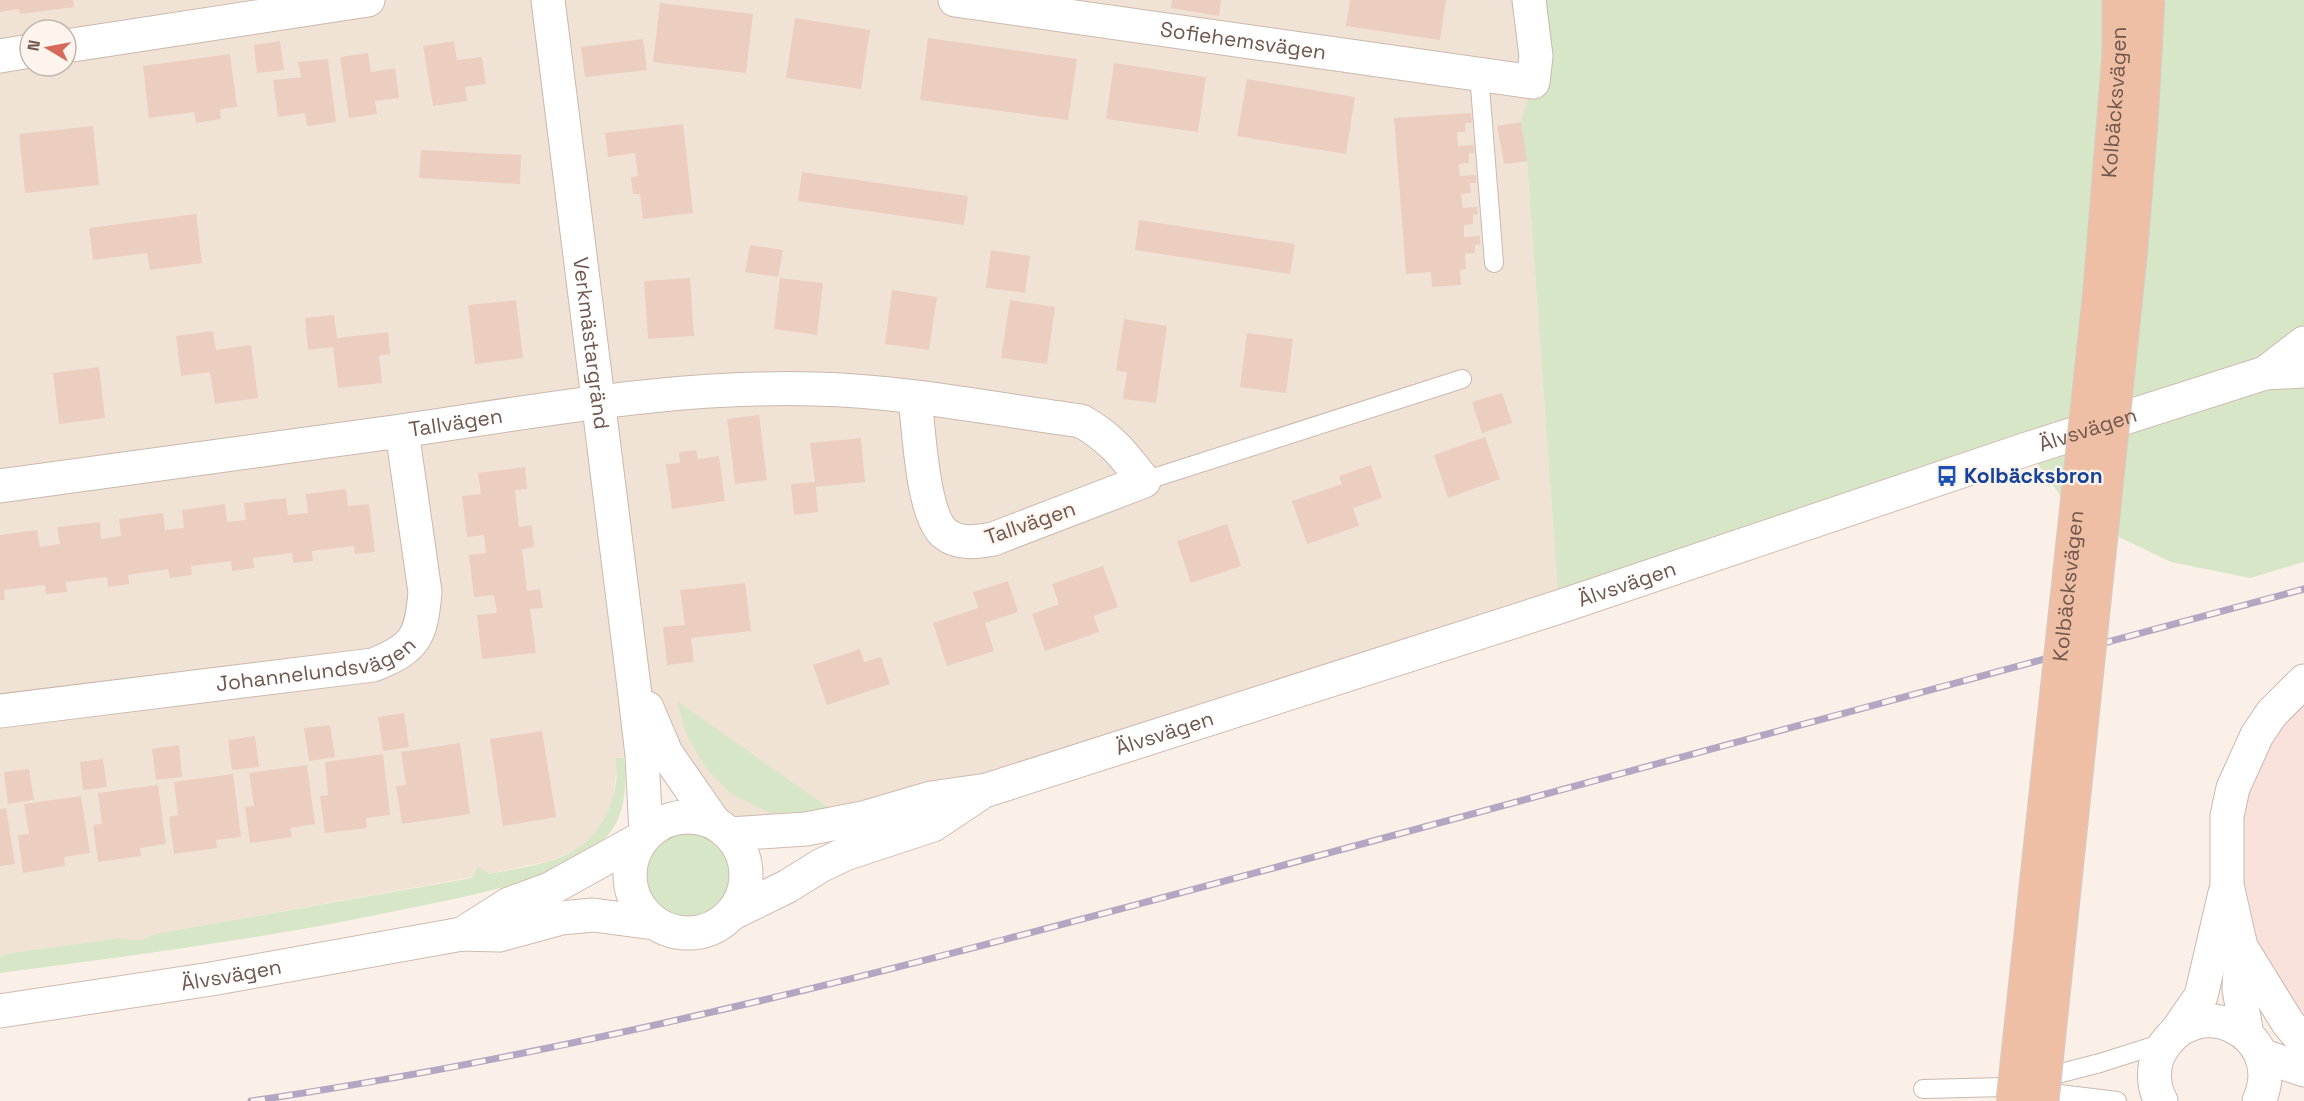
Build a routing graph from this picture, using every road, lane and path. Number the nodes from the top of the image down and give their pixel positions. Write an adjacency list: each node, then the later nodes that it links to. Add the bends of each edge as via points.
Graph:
1 (368, 0): 7 (street)
2 (548, 0): 17 (street, Verkmästargränd)
3 (955, 0): 10 (street, Sofiehemsvägen)
4 (1529, 0): 10 (street, Sofiehemsvägen, via 1536,56 1533,82)
5 (2119, 0): 38 (highway, Kolbäcksvägen, bridge, via 2100,290)
6 (2148, 0): 39 (highway, Kolbäcksvägen, bridge, via 2131,247)
7 (78, 44)
8 (18, 53): 9 (street)
9 (0, 56)
10 (1479, 74): 11 (lane)
11 (1494, 263)
12 (2304, 343): 14 (street, Älvsvägen)
13 (2304, 372): 14 (street, Älvsvägen)
14 (2265, 373): 24 (street, Älvsvägen, via 1559,607)
15 (1462, 380): 19 (lane, Tallvägen)
16 (915, 398): 17 (street, Tallvägen, via 813,388); 19 (street, Tallvägen, via 1081,421 1101,432 1119,449); 19 (street, Tallvägen, via 928,501 944,533 960,541 993,539)
17 (599, 401): 18 (street, Tallvägen); 22 (street, Verkmästargränd)
18 (402, 430): 20 (street, Tallvägen); 23 (street, Johannelundsvägen, via 425,592 417,635 398,656 373,665)
19 (1144, 481)
20 (0, 486)
21 (2304, 681): 27 (street, via 2256,735 2233,788 2227,816)
22 (634, 687): 25 (street, Verkmästargränd, via 650,713 666,753); 26 (street, Verkmästargränd, via 642,755)
23 (0, 711)
24 (987, 790): 25 (street, Älvsvägen, via 931,798 863,818 806,829); 28 (street, Älvsvägen, via 933,825 845,854)
25 (722, 828): 26 (street, via 688,816 663,822); 28 (street, via 740,848 746,864 747,882)
26 (644, 836): 29 (street, via 633,855 632,892 640,909); 30 (street, Älvsvägen, via 550,889 509,904)
27 (2227, 885): 31 (street); 33 (street, via 2201,996)
28 (733, 913): 29 (street, via 716,927 695,934 673,932)
29 (654, 923): 30 (street, Älvsvägen, via 593,915 561,918 498,935)
30 (462, 934): 32 (street, Älvsvägen, via 211,979)
31 (2241, 947): 34 (street); 35 (street, via 2240,989)
32 (0, 1011)
33 (2171, 1037): 35 (street, via 2188,1025 2212,1021 2235,1027); 38 (lane); 41 (street, via 2157,1058 2154,1071)
34 (2304, 1042)
35 (2254, 1045): 36 (street); 42 (street, via 2265,1077)
36 (2304, 1071)
37 (1923, 1089): 38 (lane)
38 (2009, 1094): 40 (lane)
39 (2042, 1101)
40 (2117, 1101)
41 (2161, 1101)
42 (2259, 1101)

